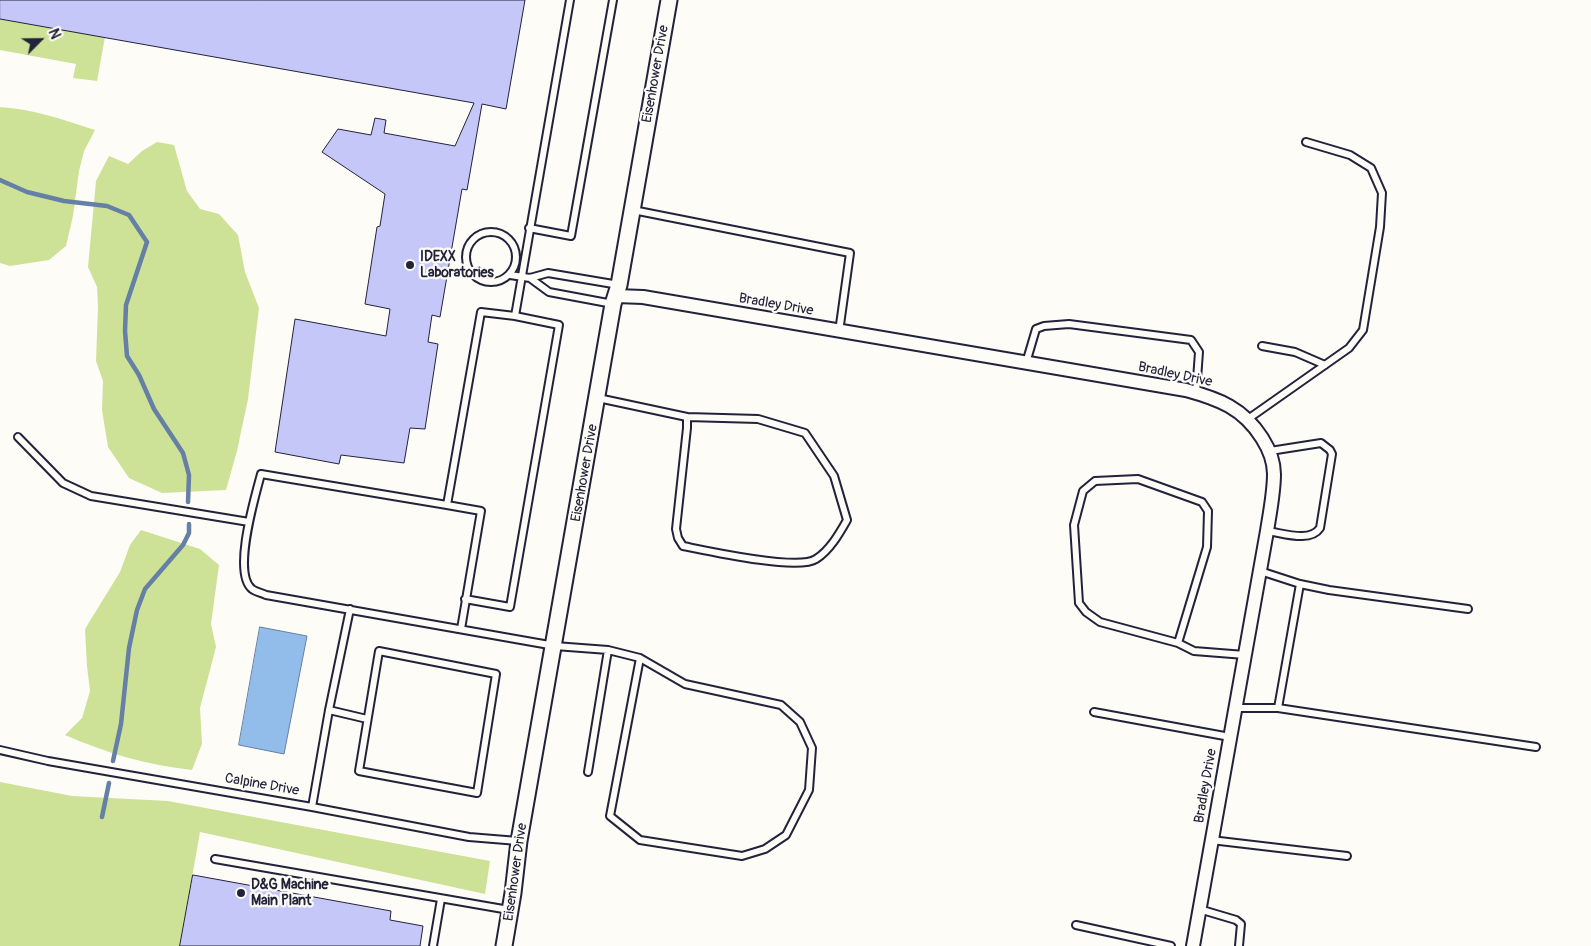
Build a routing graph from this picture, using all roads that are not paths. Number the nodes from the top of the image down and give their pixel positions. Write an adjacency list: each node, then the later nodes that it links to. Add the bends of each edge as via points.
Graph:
1 (570, 0): 6 (lane)
2 (613, 0): 6 (lane, via 571,236)
3 (669, 0): 5 (street, Eisenhower Drive)
4 (1306, 142): 15 (lane, via 1350,155 1371,168 1382,193 1380,227 1363,330 1349,348)
5 (632, 210): 10 (street, Eisenhower Drive); 12 (lane, via 850,253)
6 (530, 228): 8 (lane)
7 (510, 275): 7 (lane, via 517,262 512,243 498,233 490,232 474,238 466,254 468,269 474,276 496,282); 8 (lane)
8 (522, 276): 9 (lane); 11 (lane)
9 (530, 278): 10 (lane, via 548,273); 10 (lane, via 549,292)
10 (616, 295): 12 (street, Bradley Drive); 17 (street, Eisenhower Drive)
11 (514, 316): 22 (lane, via 481,312); 27 (lane, via 559,325 510,607)
12 (839, 332): 14 (street, Bradley Drive)
13 (1262, 346): 15 (lane, via 1295,352)
14 (1026, 364): 16 (street, Bradley Drive); 16 (lane, via 1036,329 1044,326 1069,324 1191,340 1199,352)
15 (1325, 365): 19 (lane)
16 (1196, 393): 19 (street, Bradley Drive, via 1213,397)
17 (598, 398): 18 (lane); 32 (street, Eisenhower Drive)
18 (687, 417): 18 (lane, via 676,529 683,546 784,564 815,560 834,542 847,520 834,476 805,434 758,419)
19 (1248, 419): 21 (street, Bradley Drive)
20 (18, 437): 23 (lane, via 63,483 91,496)
21 (1270, 451): 24 (street, Bradley Drive, via 1274,472); 24 (lane, via 1322,443 1332,454 1317,532 1308,536)
22 (447, 505): 23 (lane, via 261,474); 27 (lane, via 481,512)
23 (249, 522): 28 (lane, via 243,563 246,582 253,590)
24 (1267, 531): 25 (street, Bradley Drive)
25 (1260, 572): 26 (lane); 34 (street, Bradley Drive)
26 (1300, 584): 29 (lane); 37 (lane)
27 (466, 599): 30 (lane)
28 (350, 609): 30 (lane); 38 (lane)
29 (1468, 609)
30 (461, 629): 32 (lane)
31 (1178, 643): 31 (lane, via 1100,622 1079,603 1074,525 1083,491 1096,482 1138,480 1202,502 1208,511 1207,547); 34 (lane, via 1194,651)
32 (554, 646): 33 (lane); 47 (street, Eisenhower Drive)
33 (608, 650): 35 (lane); 44 (lane)
34 (1246, 655): 36 (street, Bradley Drive)
35 (640, 658): 35 (lane, via 610,816 640,840 742,856 765,850 786,835 808,790 812,748 800,722 781,705 685,684)
36 (1235, 708): 37 (lane); 41 (street, Bradley Drive)
37 (1278, 708): 42 (lane)
38 (328, 710): 40 (lane); 45 (lane)
39 (1094, 712): 41 (lane)
40 (367, 719): 40 (lane, via 359,771 477,793 496,674 379,651)
41 (1230, 737): 46 (street, Bradley Drive)
42 (1536, 747)
43 (0, 750): 45 (lane, Calpine Drive)
44 (588, 772)
45 (312, 807): 47 (lane, Calpine Drive, via 469,837)
46 (1211, 840): 48 (lane); 51 (street, Bradley Drive)
47 (519, 841): 52 (street, Eisenhower Drive)
48 (1347, 856)
49 (215, 859): 50 (lane)
50 (441, 898): 52 (lane); 54 (lane)
51 (1199, 909): 57 (street, Bradley Drive); 58 (lane, via 1241,924)
52 (510, 910): 55 (street, Eisenhower Drive)
53 (1076, 925): 56 (lane)
54 (433, 946)
55 (504, 946)
56 (1171, 946)
57 (1193, 946)
58 (1239, 946)

